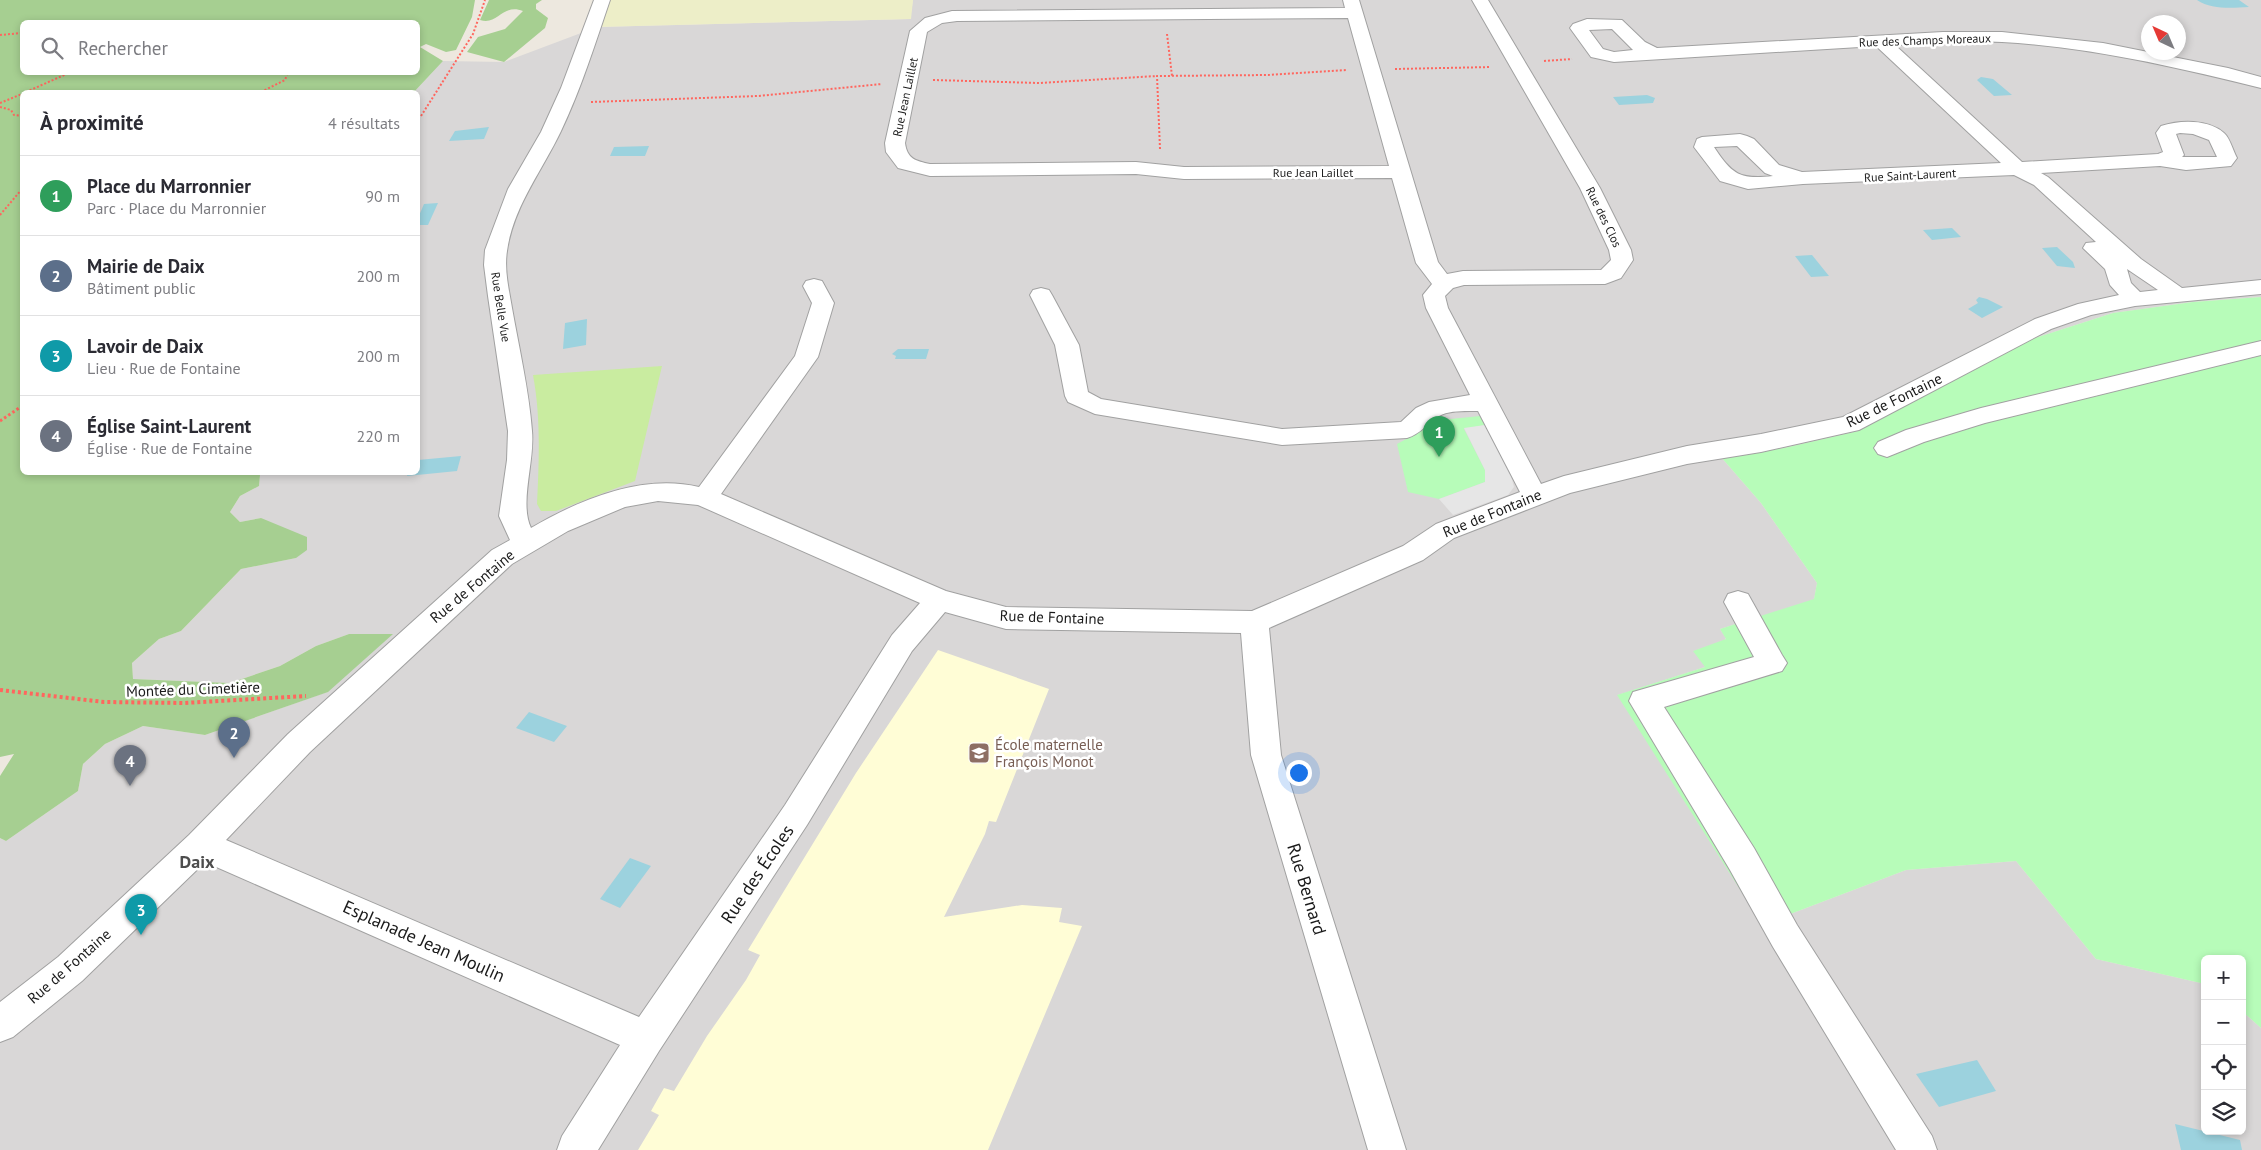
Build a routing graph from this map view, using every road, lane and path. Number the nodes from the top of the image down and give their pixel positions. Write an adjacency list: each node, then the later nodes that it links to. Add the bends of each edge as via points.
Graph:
1 (485, 0): 27 (path, via 473,34)
2 (602, 0): 24 (street, Rue Belle Vue)
3 (1480, 0): 11 (street, Rue des Clos)
4 (1353, 6): 5 (street, Rue Jean Laillet); 13 (street, Rue Jean Laillet)
5 (1166, 15): 17 (path); 18 (street, Rue Jean Laillet, via 941,18 922,26 919,31)
6 (20, 34): 7 (path)
7 (0, 35)
8 (1881, 41): 9 (street, Rue des Champs Moreaux); 12 (street, Rue des Champs Moreaux, via 1962,36 2022,38 2103,48); 29 (street, Rue Saint-Laurent)
9 (1655, 52): 10 (street, Rue des Champs Moreaux, via 1614,57); 10 (street, via 1639,46 1616,24 1581,26 1580,30 1594,50)
10 (1602, 55): 11 (path)
11 (1519, 65): 13 (path); 35 (street, Rue des Clos, via 1590,188 1622,260 1613,273 1592,279 1463,278)
12 (2194, 66): 19 (street, Rue des Champs Moreaux); 22 (street, Rue des Champs Moreaux)
13 (1372, 70): 17 (path); 31 (street, Rue Jean Laillet)
14 (64, 75): 20 (path)
15 (286, 75): 21 (path, via 284,80)
16 (1157, 76): 17 (path); 18 (path, via 1039,83); 30 (path)
17 (1172, 76)
18 (910, 81): 24 (path, via 767,96); 30 (street, Rue Jean Laillet, via 896,152 905,164 916,168)
19 (2261, 83)
20 (30, 90)
21 (265, 90)
22 (2261, 91)
23 (20, 95): 25 (path)
24 (563, 103): 48 (street, Rue Belle Vue, via 551,132 511,204 496,258 520,431 520,460 512,516)
25 (0, 105): 26 (path)
26 (20, 116)
27 (421, 116)
28 (2160, 160): 29 (street, Rue Saint-Laurent)
29 (2018, 169): 32 (street, Rue Saint-Laurent); 38 (street, Rue Saint-Laurent, via 2041,180 2133,264); 40 (street, Rue Saint-Laurent, via 2023,183 2114,267 2121,285)
30 (1161, 170): 31 (street, Rue Jean Laillet, via 1184,173)
31 (1400, 172): 35 (street, Rue Jean Laillet, via 1427,263)
32 (1801, 178)
33 (20, 191): 34 (path)
34 (0, 215)
35 (1445, 283): 42 (street, via 1434,295 1434,302)
36 (814, 286): 47 (street, via 823,303 806,357)
37 (2261, 287): 38 (street, Rue de Fontaine)
38 (2176, 294): 40 (street, Rue de Fontaine)
39 (1041, 295): 42 (street, via 1067,344 1077,396 1095,406 1282,437 1407,430 1440,407)
40 (2135, 299): 46 (street, Rue de Fontaine, via 2086,309 2043,324 1850,424 1687,455)
41 (2261, 348): 45 (street, via 1981,416)
42 (1485, 402): 46 (street)
43 (20, 407): 44 (path)
44 (0, 421)
45 (1887, 448)
46 (1534, 495): 51 (street, Rue de Fontaine, via 1444,531 1413,553)
47 (705, 498): 48 (street, Rue de Fontaine, via 674,493 641,494 620,499 578,515); 49 (street, Rue de Fontaine)
48 (524, 542): 54 (street, Rue de Fontaine, via 482,574 299,743)
49 (939, 600): 51 (street, Rue de Fontaine, via 1006,618); 56 (street, Rue des Écoles, via 902,643 796,815)
50 (1738, 602): 59 (street, via 1772,663 1644,701)
51 (1254, 622): 58 (street, Rue Bernard, via 1266,755)
52 (0, 690): 53 (path, Montée du Cimetière, via 104,702 184,703 312,695)
53 (305, 702)
54 (201, 845): 55 (street, Rue de Fontaine, via 70,969); 56 (street, Esplanade Jean Moulin)
55 (0, 1024)
56 (646, 1038): 57 (street, Rue des Écoles)
57 (576, 1150)
58 (1386, 1150)
59 (1918, 1150)

